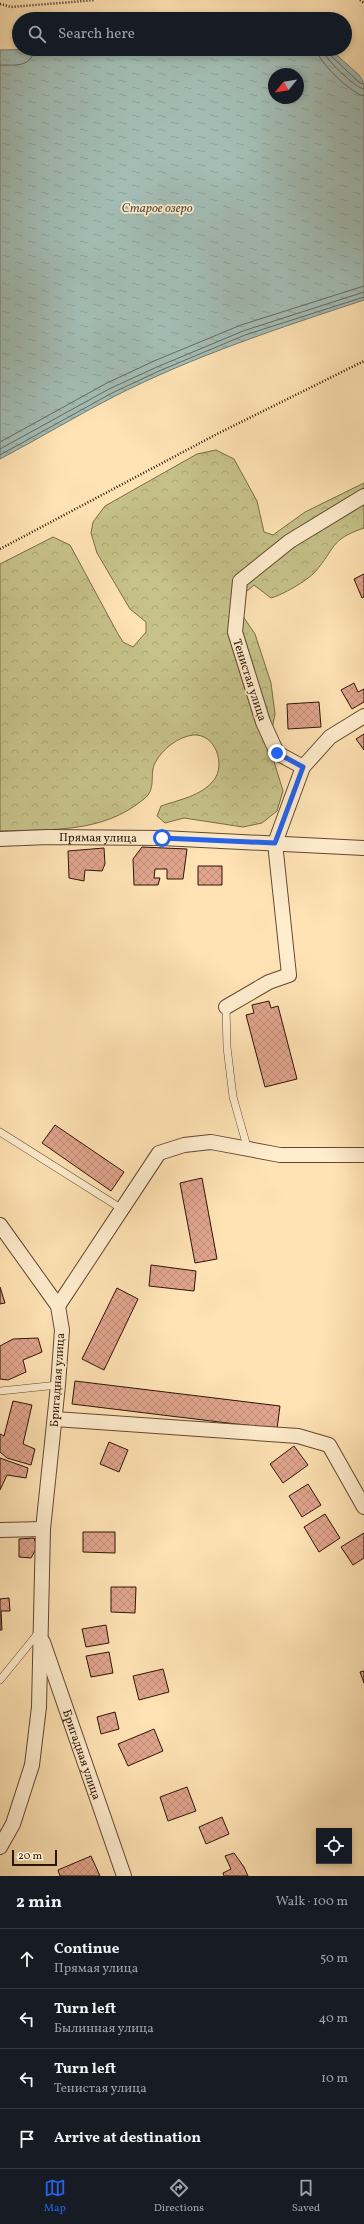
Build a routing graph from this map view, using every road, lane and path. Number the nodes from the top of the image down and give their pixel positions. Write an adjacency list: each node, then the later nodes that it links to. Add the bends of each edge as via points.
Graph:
1 (95, 0): 4 (path, via 11,7)
2 (360, 0): 3 (path)
3 (364, 3)
4 (0, 4)
5 (364, 361): 7 (path, via 217,434)
6 (364, 496): 9 (street, Тенистая улица, via 290,541 240,581 235,632 263,722 277,753)
7 (0, 549)
8 (364, 716): 9 (street, via 330,737)
9 (303, 767): 11 (street)
10 (0, 839): 11 (street, Прямая улица, via 162,838)
11 (275, 843): 12 (street, Прямая улица, via 326,848); 13 (street, via 289,975 269,982)
12 (364, 848)
13 (226, 1007): 15 (lane, via 227,1047 233,1097)
14 (0, 1132): 17 (lane)
15 (248, 1150): 16 (street, via 280,1155); 17 (street, via 211,1142 184,1145 159,1153)
16 (364, 1155)
17 (122, 1209): 19 (street)
18 (0, 1225): 19 (street, Бригадная улица)
19 (58, 1306): 20 (street, Бригадная улица, via 62,1330)
20 (58, 1385): 21 (lane); 22 (street, Бригадная улица)
21 (0, 1391)
22 (55, 1419): 23 (street, via 298,1436 329,1445); 24 (street, Бригадная улица)
23 (364, 1506)
24 (43, 1529): 25 (street); 26 (street, Бригадная улица)
25 (0, 1530)
26 (40, 1632): 27 (lane); 28 (street, Бригадная улица, via 39,1707 32,1765 13,1824); 29 (street, Бригадная улица)
27 (0, 1680)
28 (0, 1846)
29 (124, 1876)

